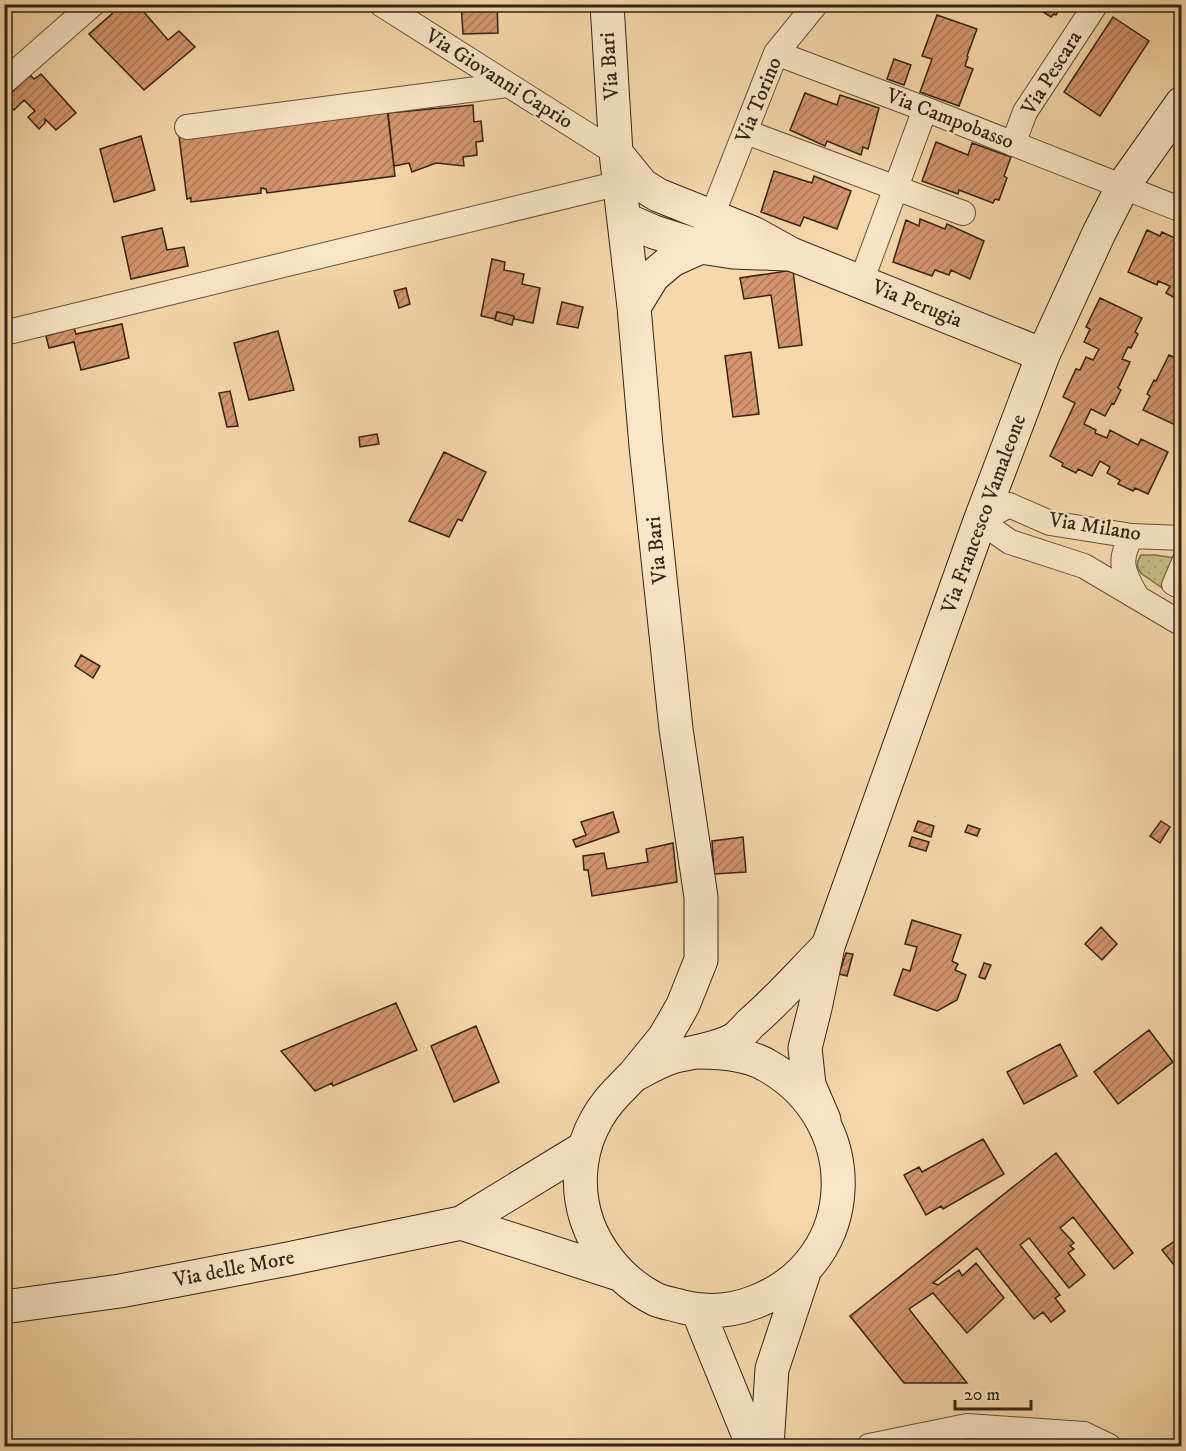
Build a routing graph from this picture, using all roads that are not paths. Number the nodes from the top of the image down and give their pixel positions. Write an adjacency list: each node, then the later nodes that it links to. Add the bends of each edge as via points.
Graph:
1 (93, 4): 7 (street)
2 (381, 4): 8 (street, Via Giovanni Caprio)
3 (606, 4): 15 (main road, Via Bari)
4 (816, 4): 6 (street, Via Torino)
5 (1096, 4): 13 (street, Via Pescara, via 1025,112)
6 (776, 53): 10 (street, Via Campobasso); 12 (street, Via Torino)
7 (4, 82)
8 (507, 85): 11 (street); 15 (street, Via Giovanni Caprio)
9 (1182, 103): 16 (main road, Via Francesco Vamaleone)
10 (925, 109): 13 (street, Via Campobasso); 17 (street)
11 (187, 127)
12 (746, 132): 14 (street, Via Torino); 17 (street)
13 (1013, 144): 16 (street, Via Campobasso)
14 (731, 170): 18 (street, via 705,191); 22 (street, Via Torino)
15 (626, 174): 18 (main road); 21 (main road, Via Bari); 25 (street)
16 (1123, 186): 19 (street, Via Campobasso); 26 (main road, Via Francesco Vamaleone)
17 (896, 188): 20 (street); 23 (street)
18 (678, 204): 21 (main road); 22 (main road)
19 (1182, 210)
20 (963, 213)
21 (624, 219): 22 (main road, via 654,232); 24 (main road, Via Bari)
22 (706, 232): 23 (main road, Via Perugia, via 752,254 791,254); 24 (main road, via 653,276)
23 (861, 282): 26 (main road, Via Perugia)
24 (634, 308): 36 (main road, Via Bari, via 676,729 701,897 701,960 674,1021)
25 (4, 333)
26 (1043, 355): 27 (main road, Via Francesco Vamaleone)
27 (980, 521): 28 (street, Via Milano, via 1009,505 1050,523); 32 (street, via 1010,542 1084,566); 34 (main road, Via Francesco Vamaleone)
28 (1132, 536): 29 (street, Via Milano); 32 (street, via 1123,551 1124,574)
29 (1182, 538)
30 (1182, 559): 31 (street, via 1171,585)
31 (1182, 591)
32 (1136, 595): 33 (street)
33 (1182, 624)
34 (828, 946): 35 (main road, via 733,1040); 37 (main road, Via Francesco Vamaleone, via 805,1048 809,1085)
35 (699, 1052): 36 (main road, via 673,1056); 37 (main road, via 724,1052 764,1064 798,1087)
36 (633, 1076): 38 (main road, via 602,1107)
37 (824, 1120): 40 (main road, Via Francesco Vamaleone, via 837,1157 838,1198 828,1236)
38 (584, 1148): 39 (main road); 41 (main road, via 580,1182 584,1215 598,1247)
39 (461, 1223): 41 (main road); 42 (main road, Via delle More, via 165,1282)
40 (806, 1269): 43 (main road, via 765,1298 738,1308); 45 (main road, via 772,1369)
41 (619, 1274): 43 (main road, via 656,1299)
42 (4, 1307)
43 (698, 1311): 44 (main road)
44 (753, 1446)
45 (767, 1446)
46 (869, 1446): 47 (street, via 967,1426 1084,1434)
47 (1109, 1446)

